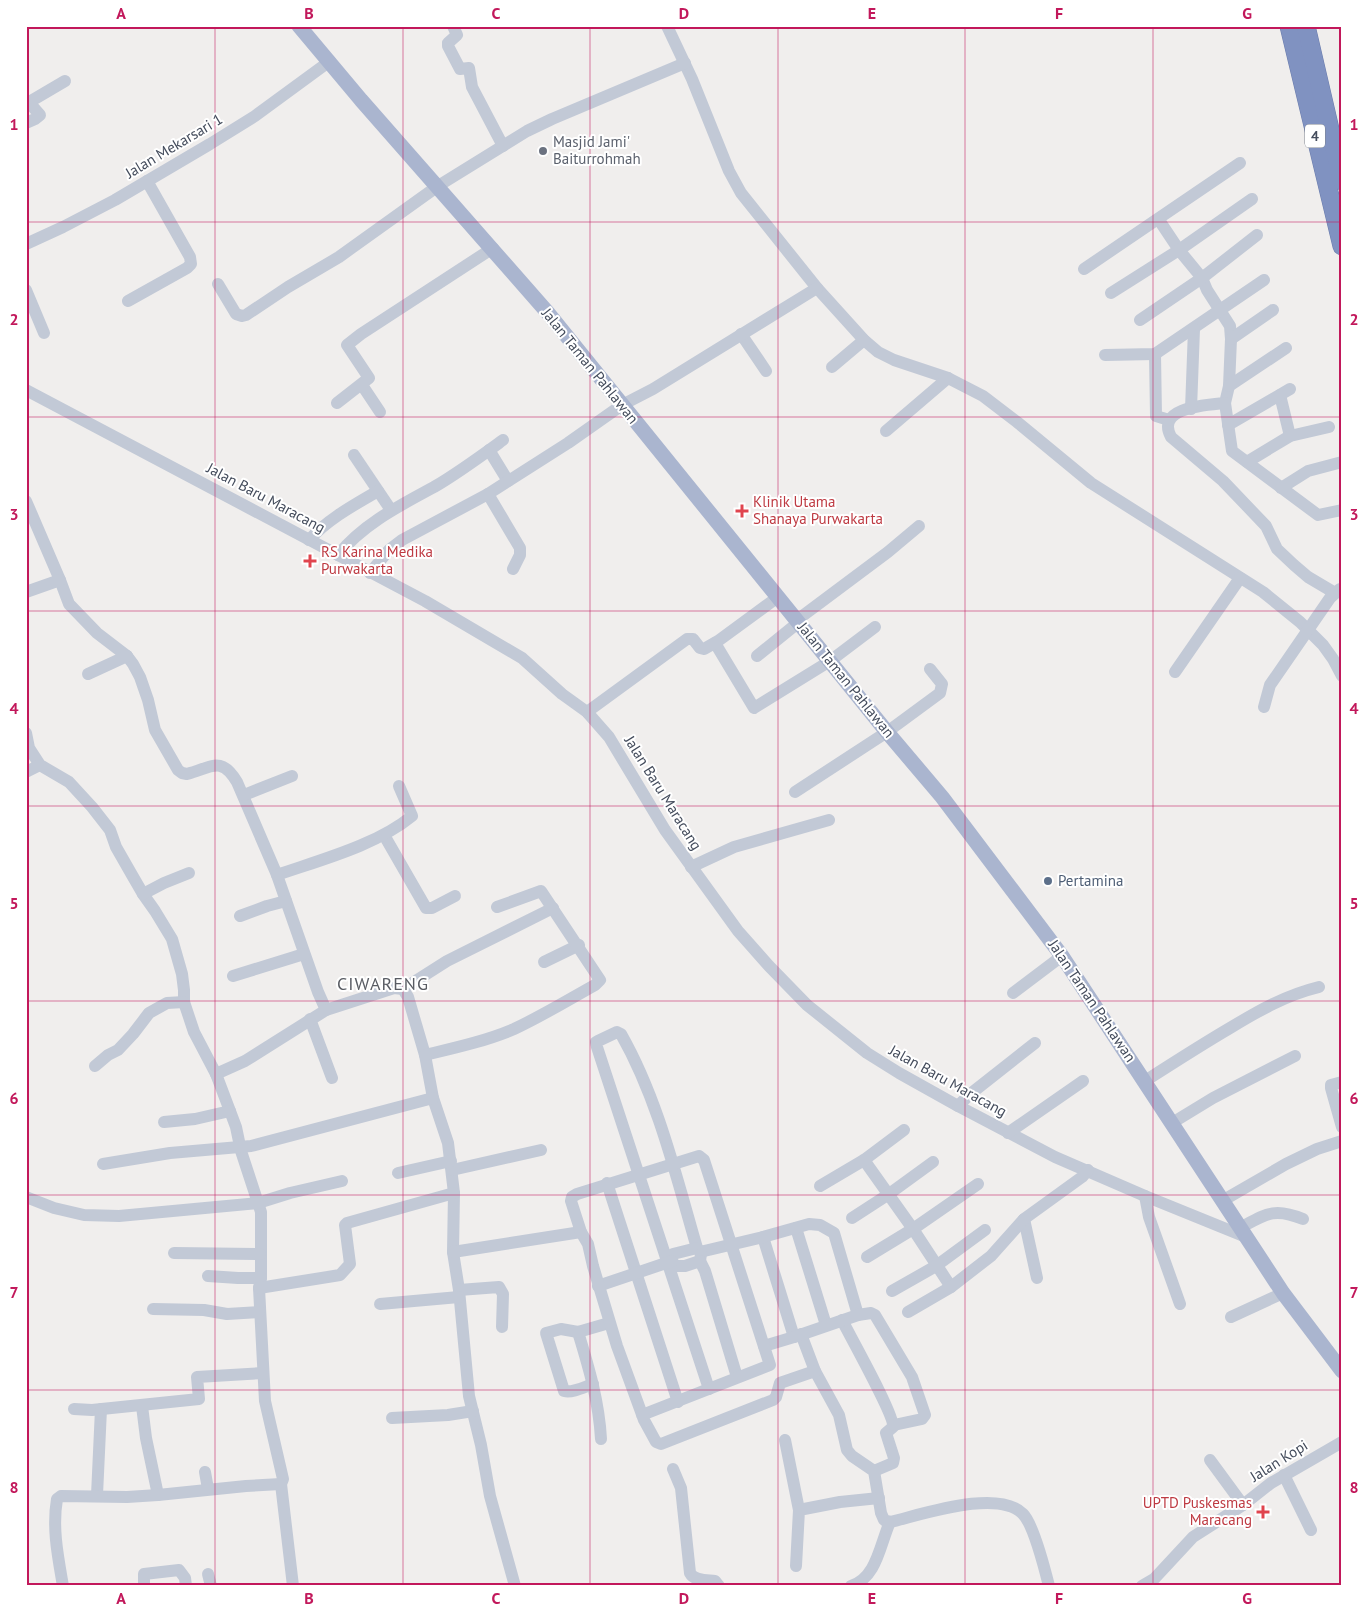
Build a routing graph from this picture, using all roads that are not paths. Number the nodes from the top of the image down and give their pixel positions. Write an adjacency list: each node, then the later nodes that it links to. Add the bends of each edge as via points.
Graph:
1 (453, 26): 11 (street, via 457,35 448,46 460,69 469,68 472,87)
2 (667, 26): 7 (street)
3 (1289, 26): 20 (highway, 4)
4 (1306, 26): 14 (highway, 4)
5 (302, 27): 6 (main road, Jalan Taman Pahlawan)
6 (330, 61): 13 (street, Jalan Mekarsari 1, via 239,126); 15 (main road, Jalan Taman Pahlawan)
7 (685, 63): 11 (street, via 552,119); 27 (street, via 742,192)
8 (65, 81): 9 (street)
9 (28, 99): 10 (street, via 40,115)
10 (26, 123)
11 (503, 146): 15 (street)
12 (1240, 163): 17 (street)
13 (147, 181): 19 (street, Jalan Mekarsari 1); 30 (street, via 191,264)
14 (1342, 181)
15 (438, 186): 21 (main road, Jalan Taman Pahlawan); 26 (street, via 339,257 242,316 236,314)
16 (1252, 199): 22 (street)
17 (1159, 220): 22 (street); 23 (street)
18 (1257, 235): 24 (street)
19 (26, 244)
20 (1342, 246)
21 (493, 248): 45 (street, via 346,345 369,378); 50 (main road, Jalan Taman Pahlawan)
22 (1180, 250): 24 (street); 29 (street)
23 (1084, 269)
24 (1202, 278): 32 (street); 33 (street)
25 (1264, 280): 32 (street)
26 (218, 284)
27 (817, 288): 36 (street); 38 (street)
28 (26, 290): 35 (street)
29 (1111, 293)
30 (128, 300)
31 (1273, 310): 37 (street)
32 (1220, 311): 34 (street); 37 (street, via 1230,326)
33 (1140, 320)
34 (1194, 329): 40 (street); 51 (street)
35 (44, 333)
36 (741, 334): 43 (street); 50 (street)
37 (1231, 339): 46 (street)
38 (864, 340): 42 (street); 44 (street, via 894,360)
39 (1286, 348): 46 (street)
40 (1155, 354): 41 (street); 53 (street, via 1156,416)
41 (1104, 355)
42 (832, 367)
43 (766, 371)
44 (948, 378): 56 (street); 75 (street, via 992,402 1098,488)
45 (362, 385): 48 (street); 52 (street)
46 (1229, 386): 49 (street)
47 (26, 390): 71 (street, Jalan Baru Maracang)
48 (337, 403)
49 (1225, 403): 51 (street); 54 (street)
50 (622, 405): 63 (street); 79 (main road, Jalan Taman Pahlawan)
51 (1191, 409): 53 (street, via 1173,414)
52 (380, 412)
53 (1169, 420): 77 (street, via 1170,436 1223,481 1266,526 1277,549 1308,577)
54 (1228, 425): 57 (street, via 1285,392); 61 (street, via 1232,451)
55 (1329, 427): 57 (street)
56 (886, 431)
57 (1290, 436): 61 (street)
58 (503, 440): 59 (street)
59 (489, 450): 63 (street); 68 (street, via 440,483)
60 (354, 454): 65 (street)
61 (1247, 462): 64 (street)
62 (1342, 462): 64 (street, via 1308,471)
63 (508, 481): 66 (street)
64 (1281, 488): 69 (street, via 1318,515)
65 (378, 491): 68 (street); 71 (street, via 324,526)
66 (488, 494): 73 (street, via 520,548); 74 (street, via 402,540)
67 (26, 501): 76 (street)
68 (391, 510): 72 (street, via 352,539)
69 (1342, 510)
70 (919, 526): 80 (street)
71 (309, 540): 72 (street, Jalan Baru Maracang)
72 (338, 555): 74 (street, Jalan Baru Maracang)
73 (513, 569)
74 (370, 573): 92 (street, Jalan Baru Maracang, via 502,645)
75 (1240, 578): 82 (street, via 1288,611); 88 (street)
76 (60, 580): 78 (street); 84 (street, via 69,604 97,633)
77 (1338, 591): 82 (street)
78 (26, 592)
79 (778, 597): 80 (main road, Jalan Taman Pahlawan); 83 (street)
80 (798, 621): 85 (street); 86 (main road, Jalan Taman Pahlawan)
81 (875, 627): 86 (street)
82 (1309, 630): 90 (street, via 1333,659); 91 (street, via 1270,685)
83 (715, 643): 86 (street, via 754,708); 92 (street, via 702,649 693,639 688,639)
84 (128, 656): 89 (street); 100 (street, via 140,678 155,730 178,770 186,774 222,765 229,769)
85 (757, 656)
86 (830, 661): 93 (main road, Jalan Taman Pahlawan)
87 (930, 669): 93 (street, via 942,684 940,693)
88 (1175, 672)
89 (88, 674)
90 (1342, 676)
91 (1264, 707)
92 (586, 712): 103 (street, Jalan Baru Maracang, via 610,737)
93 (887, 732): 99 (street); 114 (main road, Jalan Taman Pahlawan, via 942,797)
94 (26, 733): 95 (street, via 29,748)
95 (40, 765): 96 (street); 106 (street, via 69,782 102,819)
96 (26, 772)
97 (292, 776): 100 (street)
98 (399, 786): 102 (street, via 412,816)
99 (795, 792)
100 (244, 794): 105 (street)
101 (829, 820): 103 (street, via 734,847)
102 (384, 835): 105 (street); 107 (street, via 426,908)
103 (690, 867): 133 (street, Jalan Baru Maracang, via 738,931 807,1005 866,1052)
104 (189, 873): 106 (street)
105 (277, 875): 108 (street)
106 (143, 894): 120 (street, via 172,939 182,974)
107 (455, 896)
108 (286, 901): 111 (street); 113 (street)
109 (497, 907): 110 (street, via 541,890)
110 (553, 908): 112 (street); 118 (street, via 447,961)
111 (240, 916)
112 (579, 945): 115 (street); 124 (street, via 600,978 595,984 512,1030)
113 (304, 954): 116 (street); 121 (street)
114 (1062, 956): 119 (street); 130 (main road, Jalan Taman Pahlawan)
115 (544, 962)
116 (233, 976)
117 (1319, 987): 130 (street, via 1291,995 1257,1012)
118 (402, 989): 121 (street, via 394,988); 124 (street, via 408,997)
119 (1013, 993)
120 (184, 1002): 126 (street, via 167,1003 149,1013 118,1050); 127 (street, via 194,1032)
121 (326, 1010): 122 (street)
122 (310, 1020): 127 (street, via 245,1061); 128 (street)
123 (1035, 1042): 133 (street)
124 (425, 1055): 132 (street)
125 (1294, 1056): 136 (street)
126 (95, 1066)
127 (216, 1074): 134 (street)
128 (332, 1078)
129 (1083, 1081): 139 (street)
130 (1145, 1081): 136 (main road, Jalan Taman Pahlawan)
131 (1342, 1082): 137 (street, via 1334,1083 1331,1088)
132 (433, 1098): 141 (street, via 275,1140); 147 (street)
133 (958, 1106): 139 (street, Jalan Baru Maracang)
134 (230, 1111): 135 (street); 141 (street)
135 (164, 1122)
136 (1172, 1123): 160 (main road, Jalan Taman Pahlawan)
137 (1342, 1127)
138 (904, 1130): 143 (street)
139 (1008, 1132): 148 (street, Jalan Baru Maracang)
140 (1342, 1141): 160 (street, via 1302,1157)
141 (240, 1146): 145 (street); 159 (street)
142 (540, 1150): 147 (street)
143 (864, 1160): 154 (street); 156 (street)
144 (933, 1162): 156 (street)
145 (103, 1164)
146 (672, 1164): 150 (street); 150 (street, via 638,1067 617,1032 596,1045); 171 (street, via 699,1156 704,1160); 175 (street)
147 (452, 1165): 149 (street); 155 (street)
148 (1088, 1170): 157 (street, Jalan Baru Maracang); 163 (street)
149 (398, 1173)
150 (640, 1174): 152 (street); 177 (street)
151 (342, 1181): 159 (street)
152 (607, 1183): 168 (street, via 572,1197); 179 (street)
153 (978, 1184): 166 (street)
154 (820, 1186)
155 (454, 1192): 172 (street); 182 (street, via 347,1223 350,1264 340,1275)
156 (889, 1194): 161 (street); 166 (street)
157 (1145, 1196): 164 (street, Jalan Baru Maracang); 189 (street, via 1149,1217)
158 (26, 1197): 159 (street, via 54,1208 92,1216)
159 (258, 1203): 174 (street, via 261,1212)
160 (1225, 1206): 164 (street); 169 (main road, Jalan Taman Pahlawan)
161 (852, 1218)
162 (1303, 1219): 169 (street, via 1278,1212 1264,1215)
163 (1024, 1220): 181 (street); 184 (street, via 991,1256)
164 (1215, 1224): 169 (street, Jalan Baru Maracang)
165 (796, 1228): 170 (street); 193 (street, via 815,1223 834,1233); 197 (street)
166 (913, 1229): 176 (street); 178 (street)
167 (985, 1230): 178 (street)
168 (581, 1232): 172 (street); 183 (street, via 588,1244)
169 (1243, 1232): 187 (main road, Jalan Taman Pahlawan)
170 (764, 1237): 171 (street); 200 (street)
171 (731, 1245): 175 (street); 201 (street)
172 (453, 1252): 186 (street)
173 (174, 1253): 174 (street)
174 (260, 1254): 182 (street)
175 (699, 1254): 177 (street, via 681,1266); 205 (street)
176 (868, 1256)
177 (670, 1263): 179 (street); 207 (street)
178 (936, 1266): 184 (street); 185 (street)
179 (635, 1273): 183 (street); 208 (street)
180 (208, 1276): 182 (street)
181 (1036, 1278)
182 (260, 1283): 191 (street)
183 (598, 1286): 196 (street)
184 (951, 1287): 192 (street)
185 (892, 1291)
186 (459, 1293): 188 (street); 198 (street, via 499,1287 503,1294); 212 (street)
187 (1283, 1293): 194 (street); 203 (main road, Jalan Taman Pahlawan)
188 (380, 1304)
189 (1180, 1304)
190 (153, 1309): 191 (street, via 227,1314)
191 (259, 1312): 204 (street)
192 (908, 1312)
193 (858, 1315): 195 (street); 215 (street, via 868,1312 875,1315 915,1384 924,1417)
194 (1231, 1317)
195 (842, 1320): 197 (street); 215 (street)
196 (610, 1323): 199 (street); 213 (street)
197 (826, 1325): 200 (street)
198 (502, 1326)
199 (578, 1332): 206 (street); 206 (street, via 561,1329 546,1335 564,1391)
200 (798, 1336): 201 (street); 202 (street)
201 (764, 1346): 205 (street, via 770,1366)
202 (815, 1372): 213 (street, via 780,1383 773,1400 662,1444 656,1442); 221 (street, via 839,1415 847,1450)
203 (1342, 1372)
204 (263, 1374): 209 (street, via 197,1377 198,1399); 224 (street, via 265,1401)
205 (737, 1377): 207 (street)
206 (593, 1384): 216 (street)
207 (709, 1389): 208 (street)
208 (678, 1402): 213 (street)
209 (142, 1406): 211 (street); 227 (street)
210 (74, 1409): 211 (street)
211 (101, 1409): 226 (street)
212 (473, 1411): 214 (street); 239 (street, via 490,1496)
213 (642, 1415)
214 (392, 1418)
215 (894, 1425): 221 (street, via 886,1432 893,1463)
216 (601, 1439)
217 (785, 1440): 230 (street)
218 (1342, 1442): 223 (street, Jalan Kopi)
219 (1210, 1460): 229 (street)
220 (673, 1469): 240 (street, via 681,1488 690,1573 696,1579 715,1581)
221 (874, 1471): 228 (street)
222 (205, 1472): 225 (street)
223 (1284, 1475): 229 (street, Jalan Kopi); 232 (street)
224 (282, 1484): 225 (street); 238 (street)
225 (208, 1489): 227 (street)
226 (97, 1495): 227 (street); 235 (street, via 61,1496 57,1499 56,1541)
227 (158, 1495)
228 (879, 1498): 230 (street); 231 (street, via 884,1520)
229 (1242, 1505): 242 (street, Jalan Kopi, via 1193,1537 1154,1579)
230 (799, 1510): 233 (street)
231 (890, 1522): 234 (street, via 868,1575); 241 (street, via 978,1502 1008,1505 1023,1514 1033,1534)
232 (1311, 1530)
233 (796, 1566)
234 (856, 1585)
235 (63, 1586)
236 (144, 1586): 237 (street, via 144,1574 178,1570 183,1574)
237 (186, 1586)
238 (293, 1586)
239 (515, 1586)
240 (719, 1586)
241 (1049, 1586)
242 (1142, 1586)

